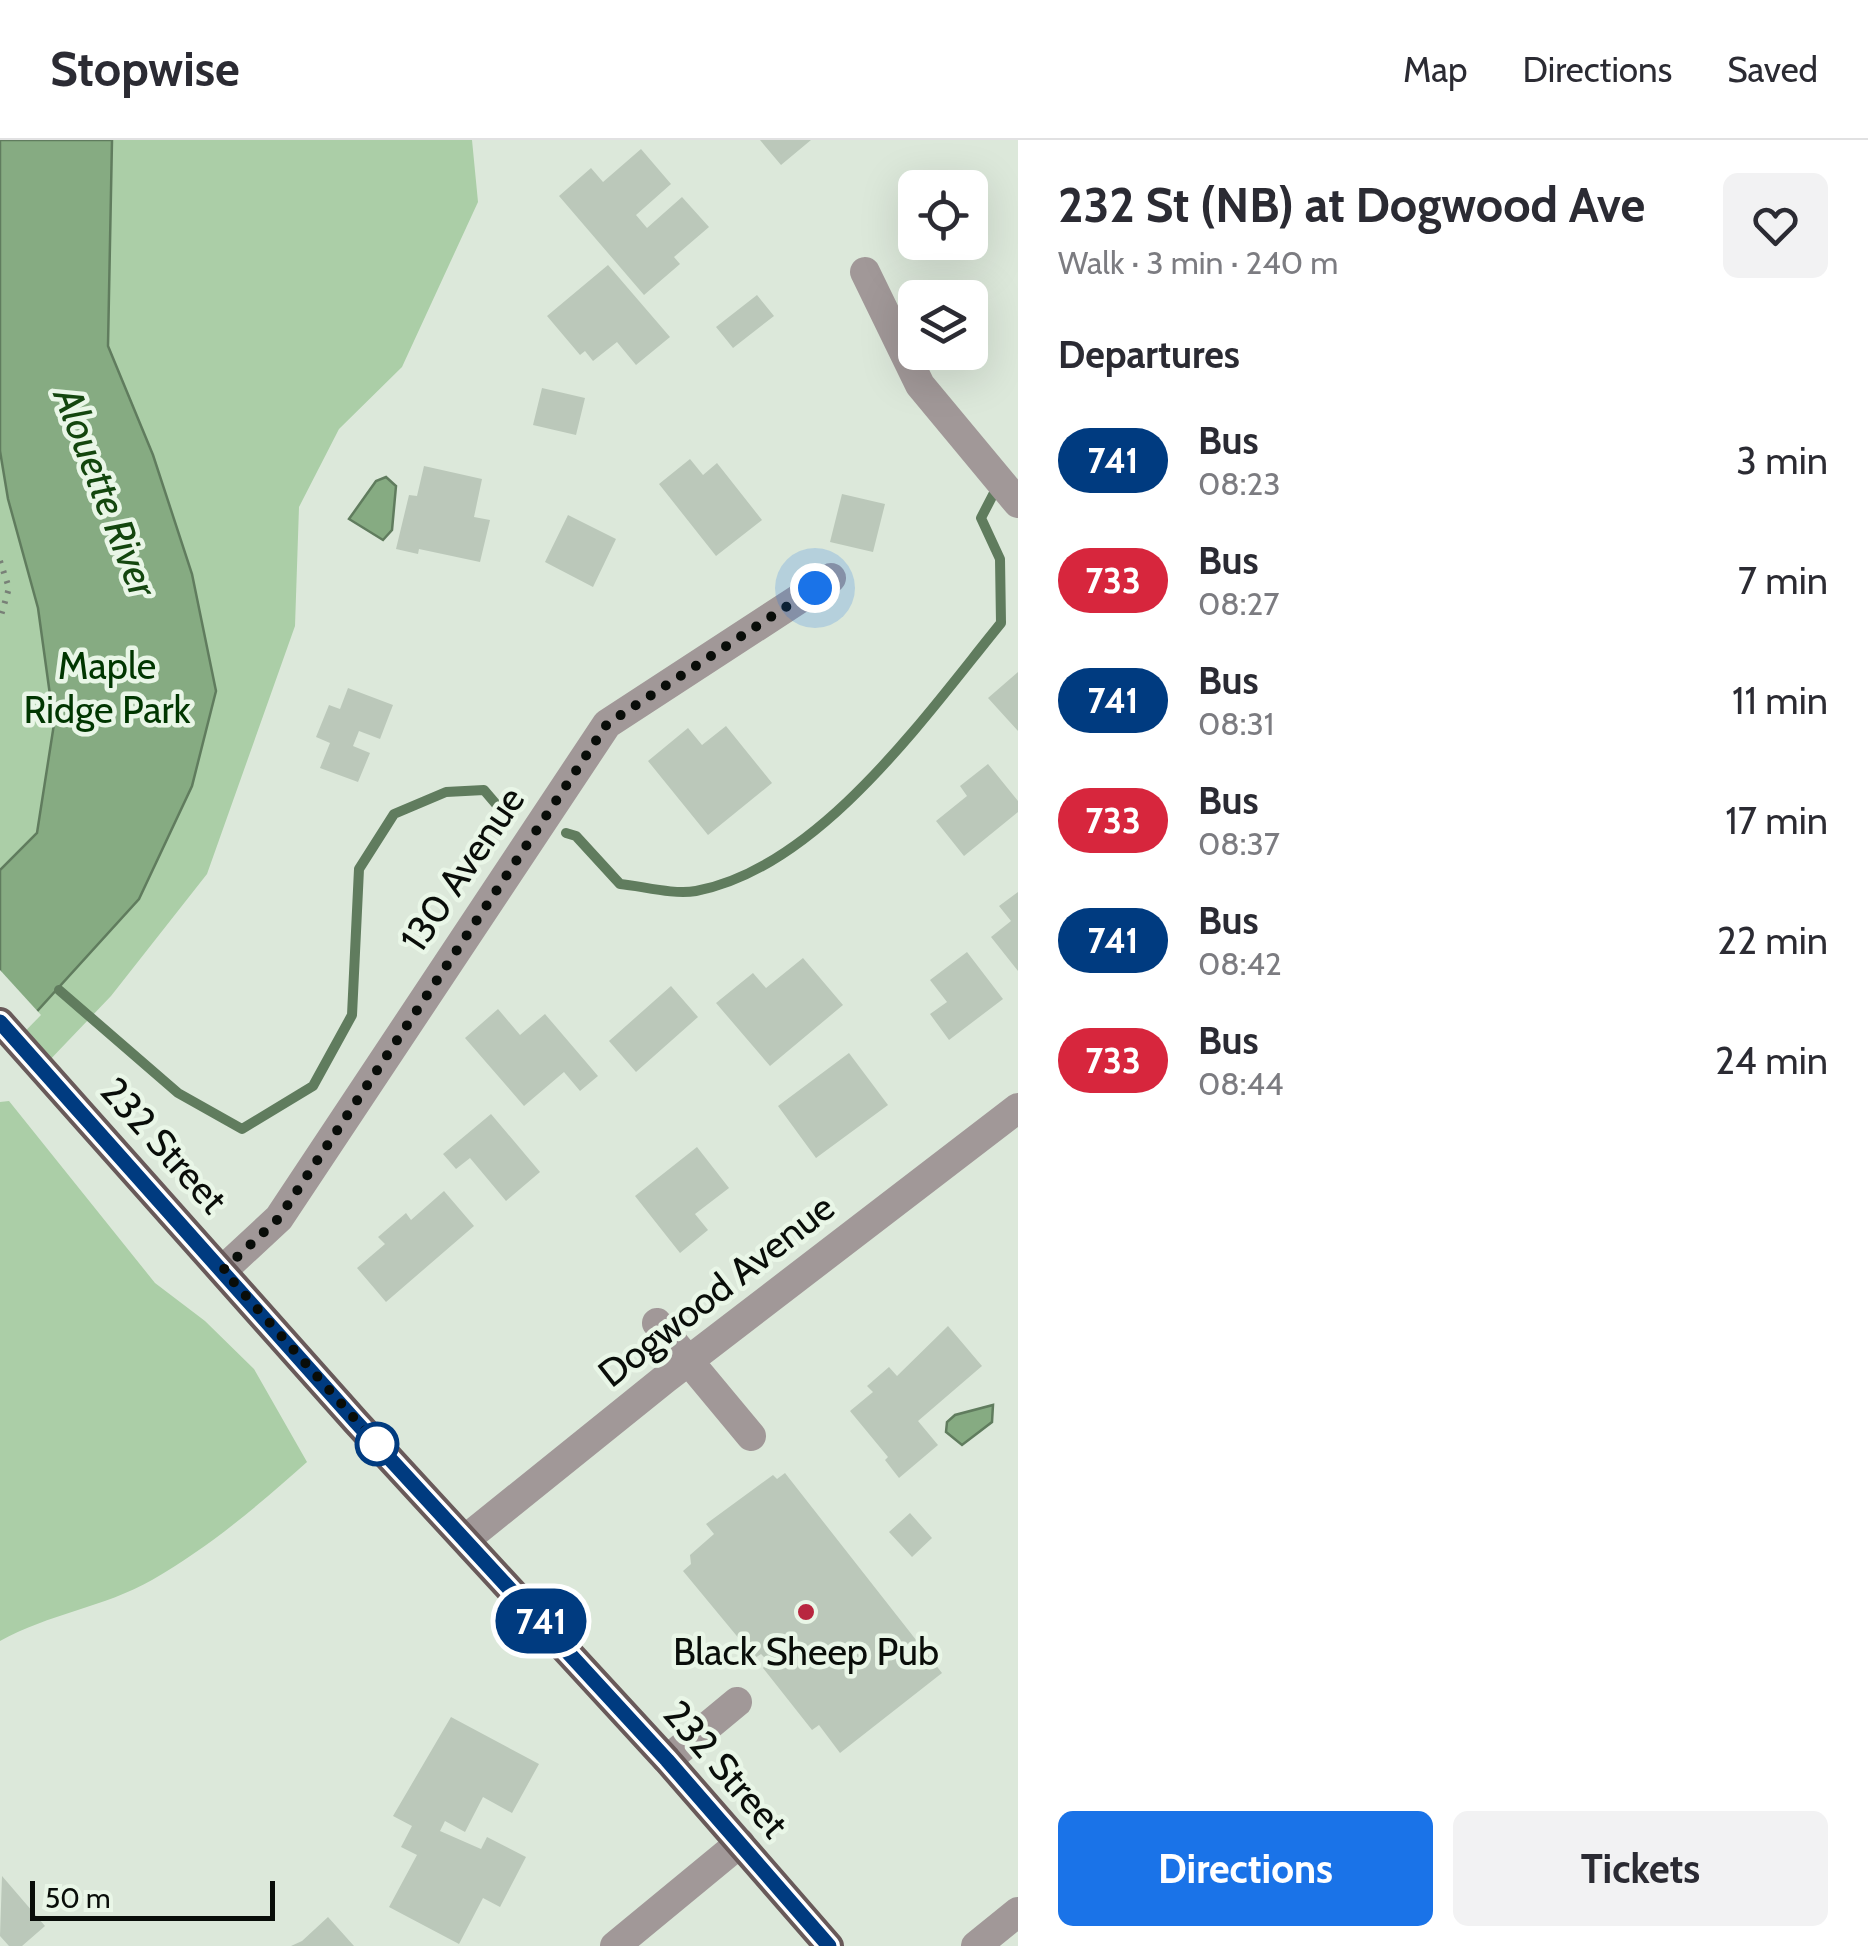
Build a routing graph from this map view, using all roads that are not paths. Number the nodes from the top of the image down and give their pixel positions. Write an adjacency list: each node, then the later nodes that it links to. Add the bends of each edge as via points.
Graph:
1 (865, 272): 2 (street, via 920,385)
2 (1018, 503)
3 (831, 578): 6 (street, 130 Avenue, via 607,724 279,1218)
4 (0, 1022): 6 (main road, 232 Street)
5 (1018, 1108): 8 (street, Dogwood Avenue)
6 (223, 1270): 10 (main road, 232 Street)
7 (657, 1323): 8 (street)
8 (688, 1360): 9 (street); 10 (street, Dogwood Avenue)
9 (752, 1436)
10 (466, 1539): 12 (main road, 232 Street)
11 (737, 1702): 12 (street)
12 (667, 1760): 13 (main road, 232 Street)
13 (740, 1843): 15 (street); 16 (main road, 232 Street)
14 (1018, 1912): 17 (street)
15 (615, 1946)
16 (829, 1946)
17 (976, 1946)

